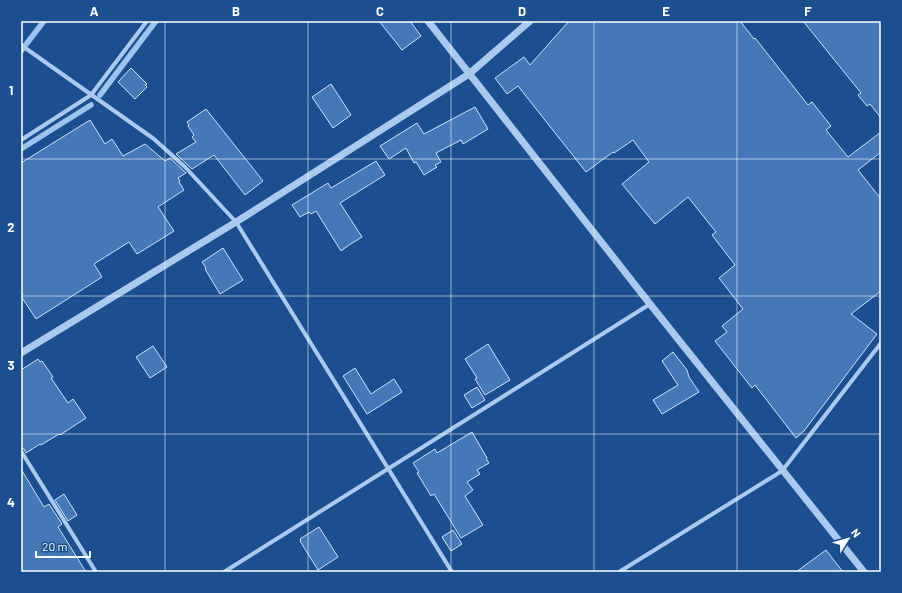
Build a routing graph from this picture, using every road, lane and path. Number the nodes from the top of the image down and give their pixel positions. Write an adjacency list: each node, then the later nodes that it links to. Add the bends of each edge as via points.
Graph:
1 (147, 21): 6 (street)
2 (428, 21): 5 (street)
3 (530, 21): 5 (street)
4 (21, 45): 6 (street)
5 (469, 74): 8 (street); 9 (street)
6 (91, 95): 7 (street); 8 (street, via 154,139 185,167)
7 (21, 140)
8 (236, 222): 11 (street); 13 (street)
9 (650, 304): 13 (street); 14 (street)
10 (881, 343): 14 (street)
11 (21, 353)
12 (21, 451): 15 (street)
13 (389, 468): 16 (street); 17 (street)
14 (782, 471): 18 (street); 19 (street)
15 (96, 572)
16 (224, 572)
17 (452, 572)
18 (619, 572)
19 (864, 572)

